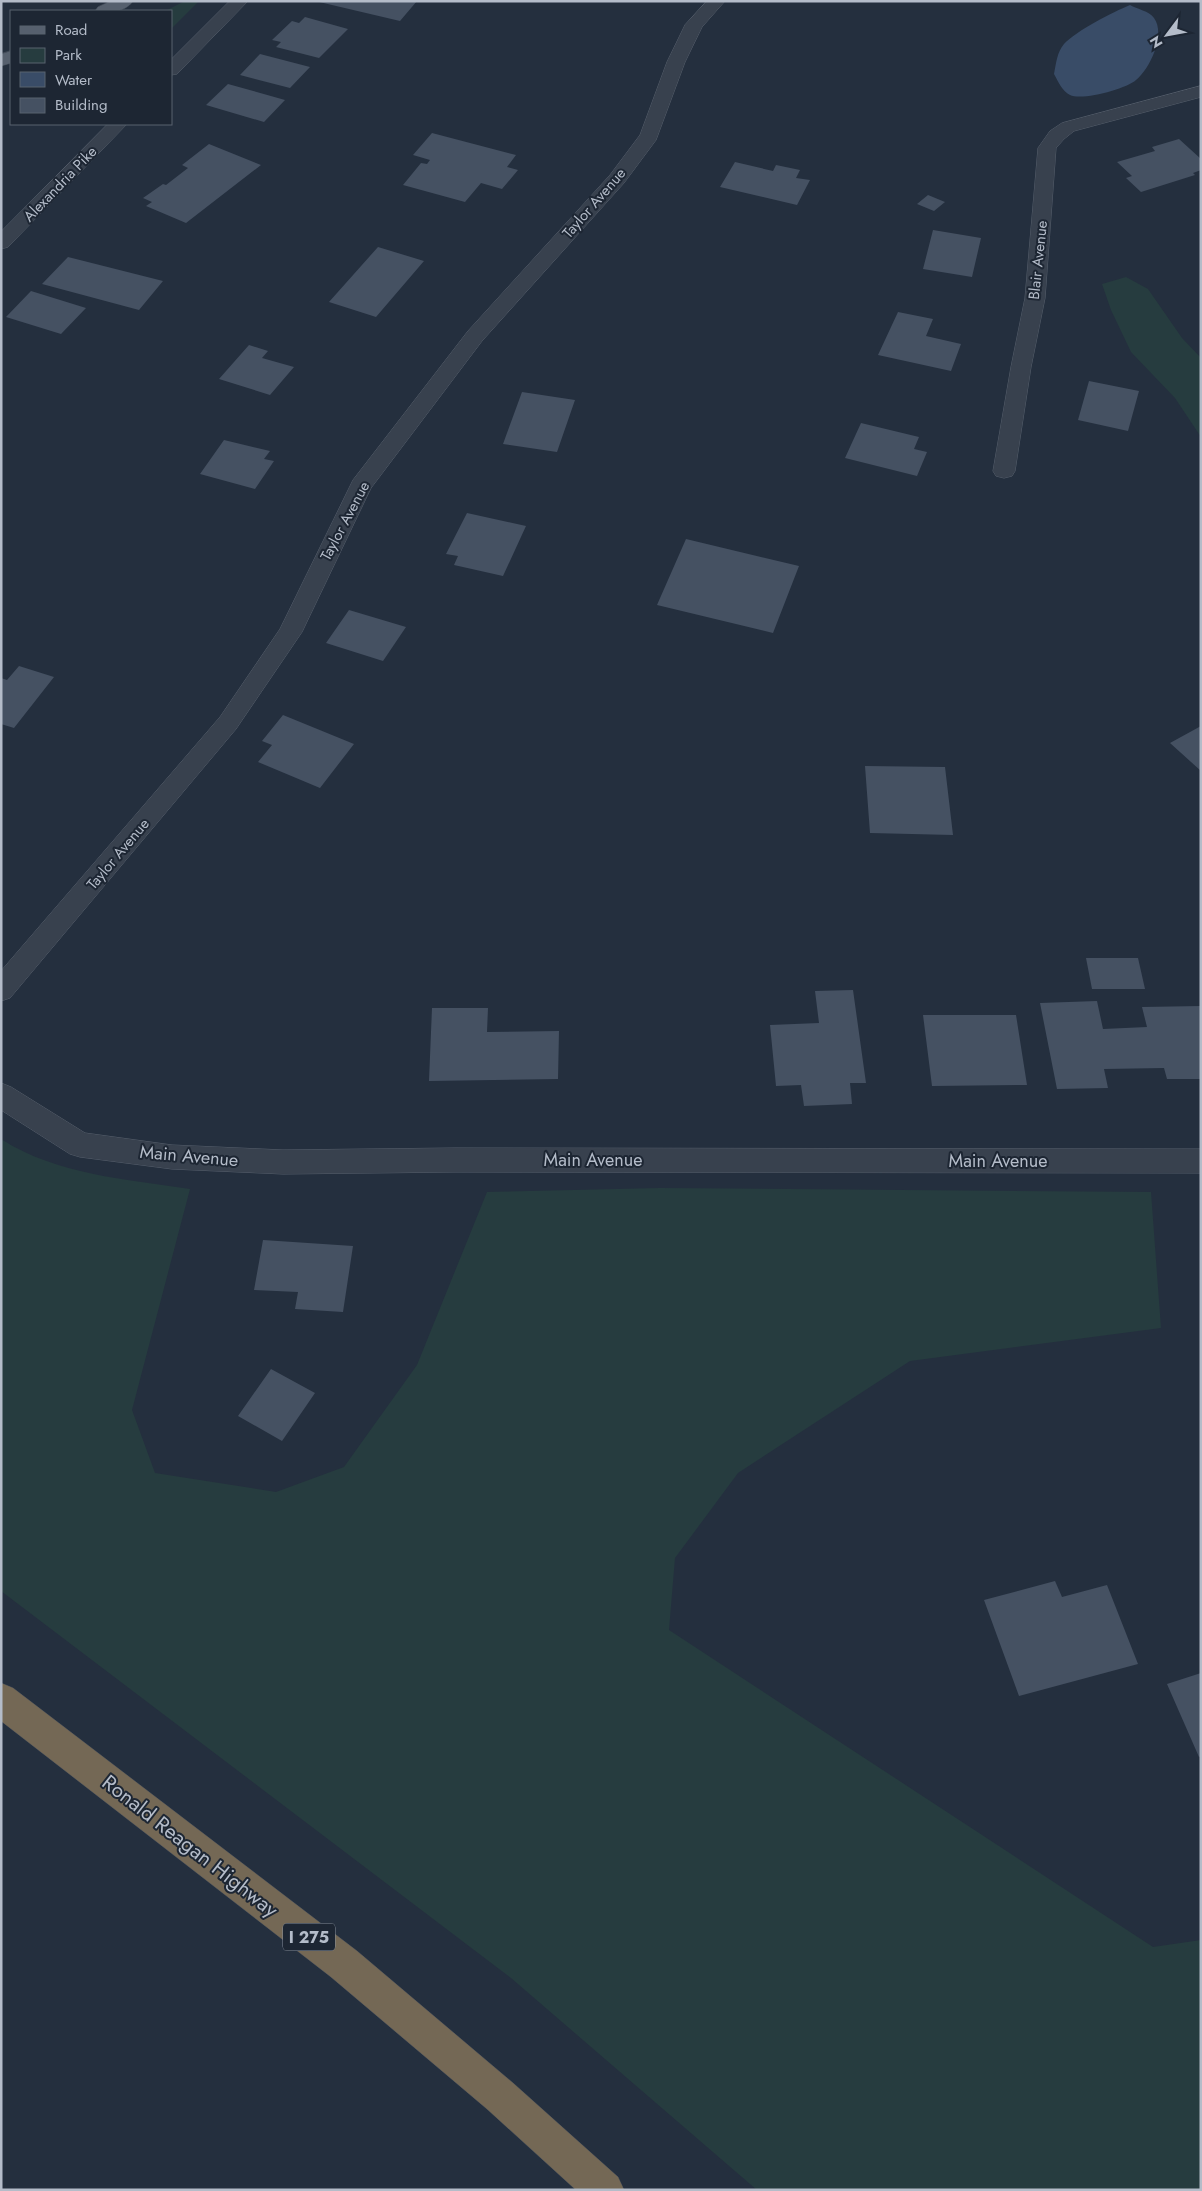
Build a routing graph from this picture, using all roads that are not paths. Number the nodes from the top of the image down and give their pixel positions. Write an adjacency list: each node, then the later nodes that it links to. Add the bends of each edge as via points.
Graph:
1 (124, 1): 4 (main road)
2 (240, 1): 5 (street)
3 (717, 1): 10 (street, Taylor Avenue, via 694,25 676,62 649,136 616,179 475,336 361,485 290,632 228,724)
4 (106, 10)
5 (172, 69)
6 (1201, 91): 9 (street, Blair Avenue, via 1068,127 1047,148 1035,298 1020,367)
7 (117, 125): 8 (street, Alexandria Pike)
8 (1, 243)
9 (1004, 471)
10 (1, 990)
11 (1, 1094): 12 (street, Main Avenue, via 80,1145 172,1157 283,1162)
12 (1201, 1161)
13 (1, 1700): 14 (highway, Ronald Reagan Highway / I 275, via 344,1964)
14 (605, 2190)

